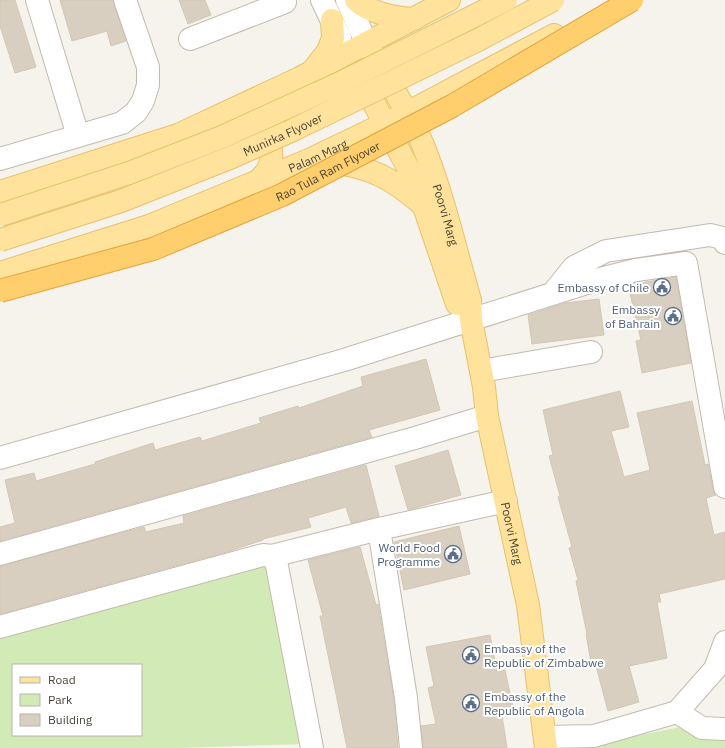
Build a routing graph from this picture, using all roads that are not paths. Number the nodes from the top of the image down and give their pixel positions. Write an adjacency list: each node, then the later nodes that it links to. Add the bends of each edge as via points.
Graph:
1 (37, 0): 21 (street)
2 (125, 0): 21 (street, via 148,67 148,85 143,101 136,112 122,123)
3 (284, 0): 14 (street, via 285,2)
4 (322, 0): 13 (street)
5 (347, 0): 15 (street)
6 (356, 0): 12 (main road, via 361,5 383,14)
7 (449, 0): 12 (main road)
8 (506, 0): 27 (main road, Munirka Flyover, bridge, via 338,84 222,137 129,174)
9 (553, 0): 28 (main road, Munirka Flyover, bridge, via 473,43 294,130 232,157 121,201)
10 (618, 0): 19 (main road, Palam Marg)
11 (632, 0): 31 (highway, Rao Tula Ram Flyover, bridge, via 452,106 282,195 153,249)
12 (414, 19): 15 (main road)
13 (332, 20): 16 (street); 17 (main road, via 333,38 328,51)
14 (190, 39)
15 (367, 44): 16 (main road); 19 (main road, Poorvi Marg)
16 (348, 53): 17 (main road); 20 (main road, Poorvi Marg)
17 (312, 71): 18 (main road)
18 (226, 112): 24 (main road, via 249,112 260,120 267,132 271,149 270,164); 25 (main road, via 178,135)
19 (407, 113): 20 (main road, Palam Marg); 33 (main road, Poorvi Marg, via 434,176 470,300)
20 (385, 124): 23 (main road, Palam Marg); 26 (main road, Poorvi Marg, via 416,183)
21 (78, 136): 22 (street)
22 (0, 159)
23 (309, 160): 24 (main road, Palam Marg); 26 (main road, via 364,168 388,178)
24 (257, 182): 30 (main road, Palam Marg, via 149,226)
25 (0, 192)
26 (424, 206): 33 (main road, Poorvi Marg, via 456,303)
27 (0, 215)
28 (0, 240)
29 (725, 243): 32 (street, via 723,238 710,235 606,251 574,267)
30 (0, 273)
31 (0, 291)
32 (553, 293): 33 (street); 38 (street, via 616,274 686,263)
33 (470, 320): 35 (main road, Poorvi Marg); 37 (street, via 344,360)
34 (591, 352): 35 (street)
35 (481, 370): 36 (main road, Poorvi Marg)
36 (488, 416): 39 (main road, Poorvi Marg); 41 (street)
37 (0, 458)
38 (725, 487)
39 (506, 501): 40 (street); 47 (main road, Poorvi Marg, via 528,605)
40 (379, 529): 42 (street); 49 (street, via 406,698)
41 (0, 554)
42 (272, 556): 43 (street, via 263,555); 48 (street, via 276,561)
43 (0, 627)
44 (725, 642): 45 (street, via 715,669)
45 (677, 712): 46 (street, via 702,728); 47 (street, via 594,736)
46 (725, 729)
47 (546, 742)
48 (312, 748)
49 (411, 748)

